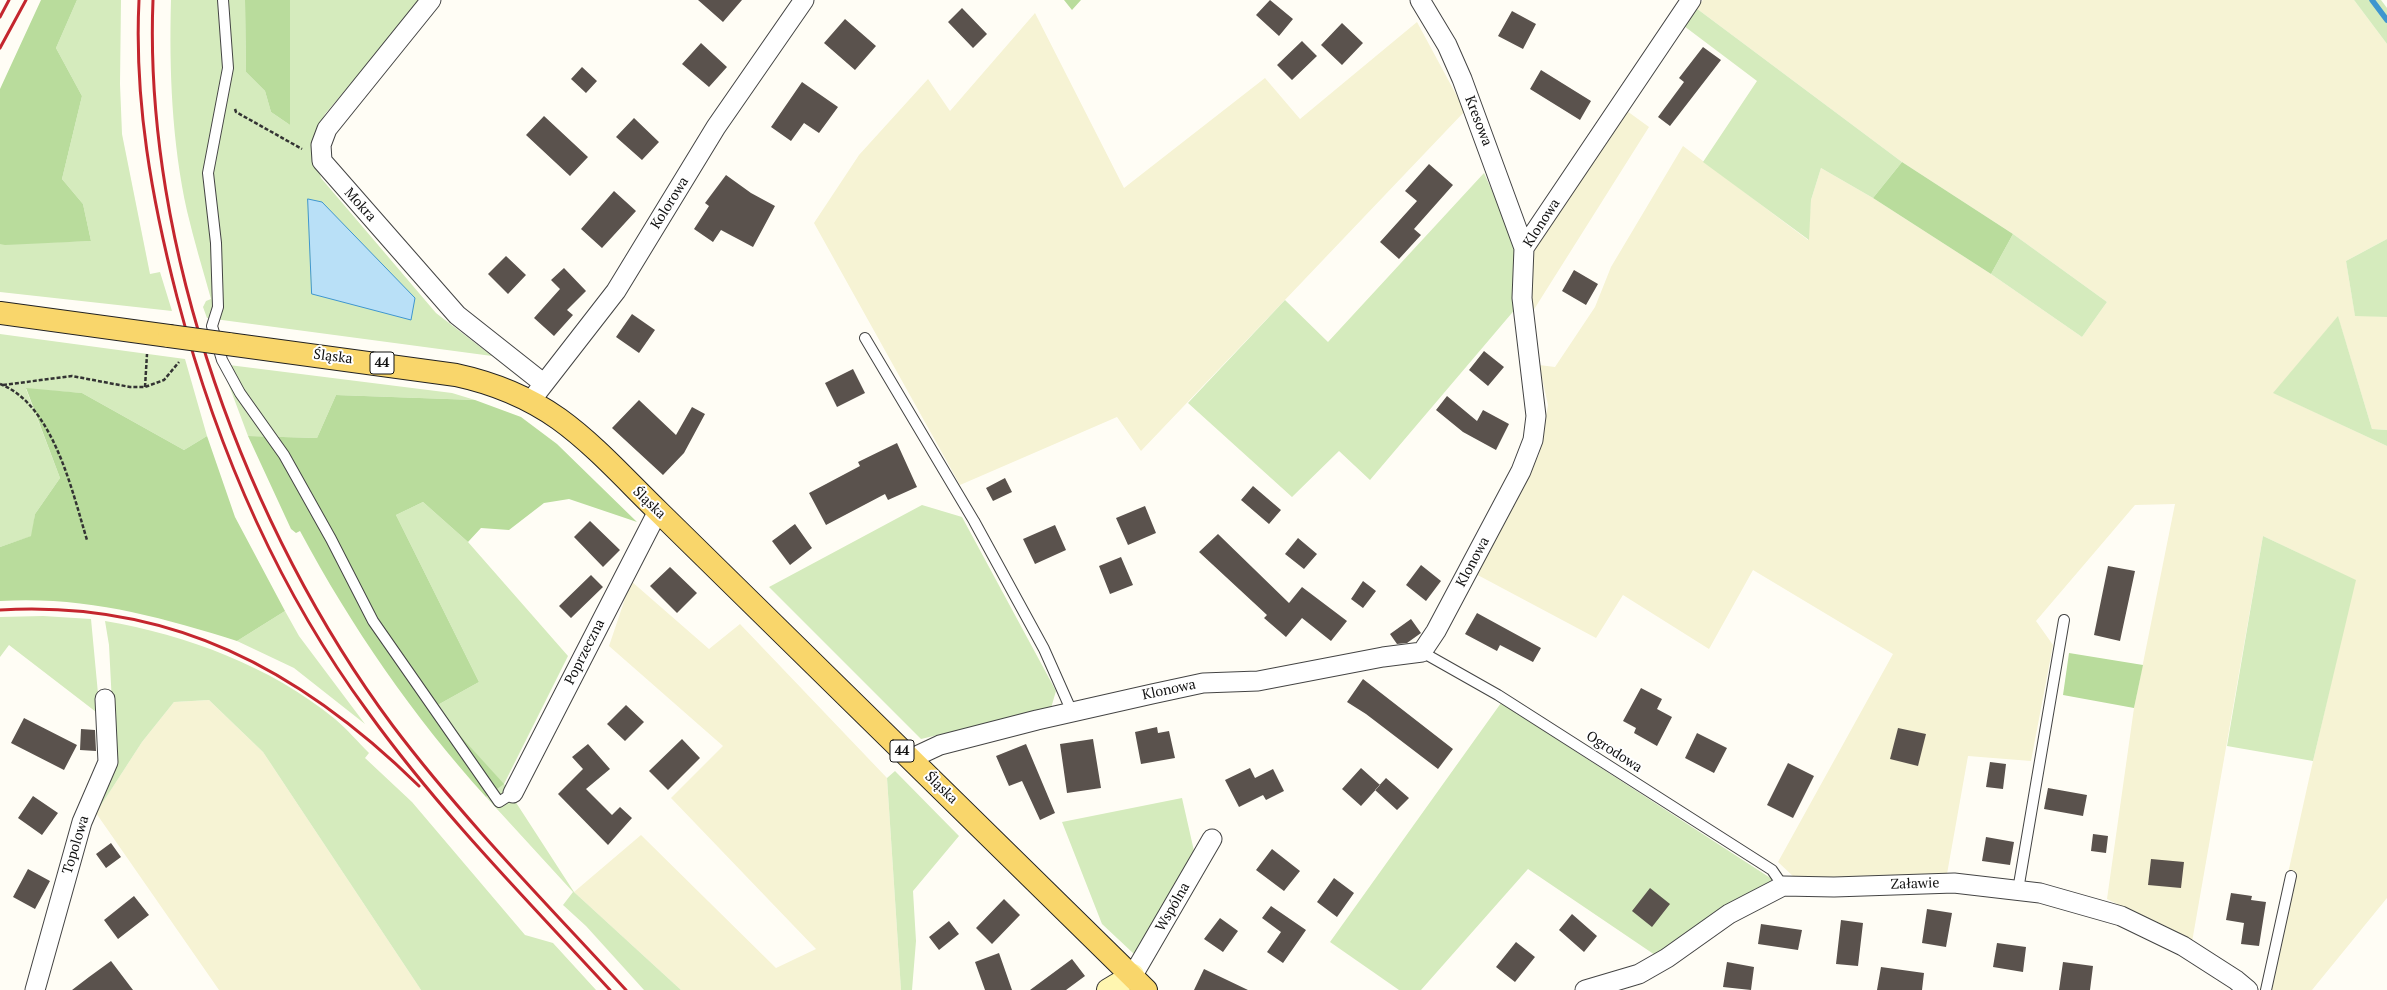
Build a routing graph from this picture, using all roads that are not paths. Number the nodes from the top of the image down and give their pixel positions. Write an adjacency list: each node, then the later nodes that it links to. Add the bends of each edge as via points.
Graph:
1 (223, 0): 17 (lane, via 228,68 208,173 216,243 218,307 212,326 222,360 240,393 284,455 373,621 499,802)
2 (431, 0): 9 (street, Mokra, via 327,129 321,145 322,160 457,314)
3 (804, 0): 9 (street, Kolorowa, via 716,127 616,291)
4 (1420, 0): 6 (street, Kresowa, via 1447,45 1462,79)
5 (1692, 0): 6 (street, Klonowa)
6 (1524, 248): 13 (street, Klonowa, via 1522,298 1536,416 1533,440 1521,471 1436,631)
7 (0, 313): 10 (main road, Śląska / 44, bridge, via 434,370 481,381)
8 (865, 338): 15 (lane, via 974,521 1044,649)
9 (543, 383): 10 (street, Kolorowa)
10 (532, 402): 11 (main road, Śląska / 44, via 582,438)
11 (658, 511): 16 (main road, Śląska / 44); 17 (street, Poprzeczna)
12 (2064, 620): 21 (lane)
13 (1422, 652): 15 (street, Klonowa, via 1258,681 1203,683); 20 (lane, Ogrodowa, via 1498,695 1772,870)
14 (105, 700): 23 (street, Topolowa, via 108,762 82,822)
15 (1072, 712): 16 (street, Klonowa, via 940,745)
16 (910, 759): 22 (main road, Śląska / 44)
17 (513, 793)
18 (1212, 839): 22 (street, Wspólna)
19 (2291, 876): 27 (lane)
20 (1783, 886): 21 (street, Załawie, via 1954,883); 25 (street, Załawie, via 1729,914 1667,958 1639,974)
21 (2018, 890): 26 (street, Załawie, via 2040,893 2121,916 2183,946)
22 (1139, 982): 24 (street)
23 (35, 990)
24 (1108, 990)
25 (1585, 990)
26 (2248, 990)
27 (2266, 990)

